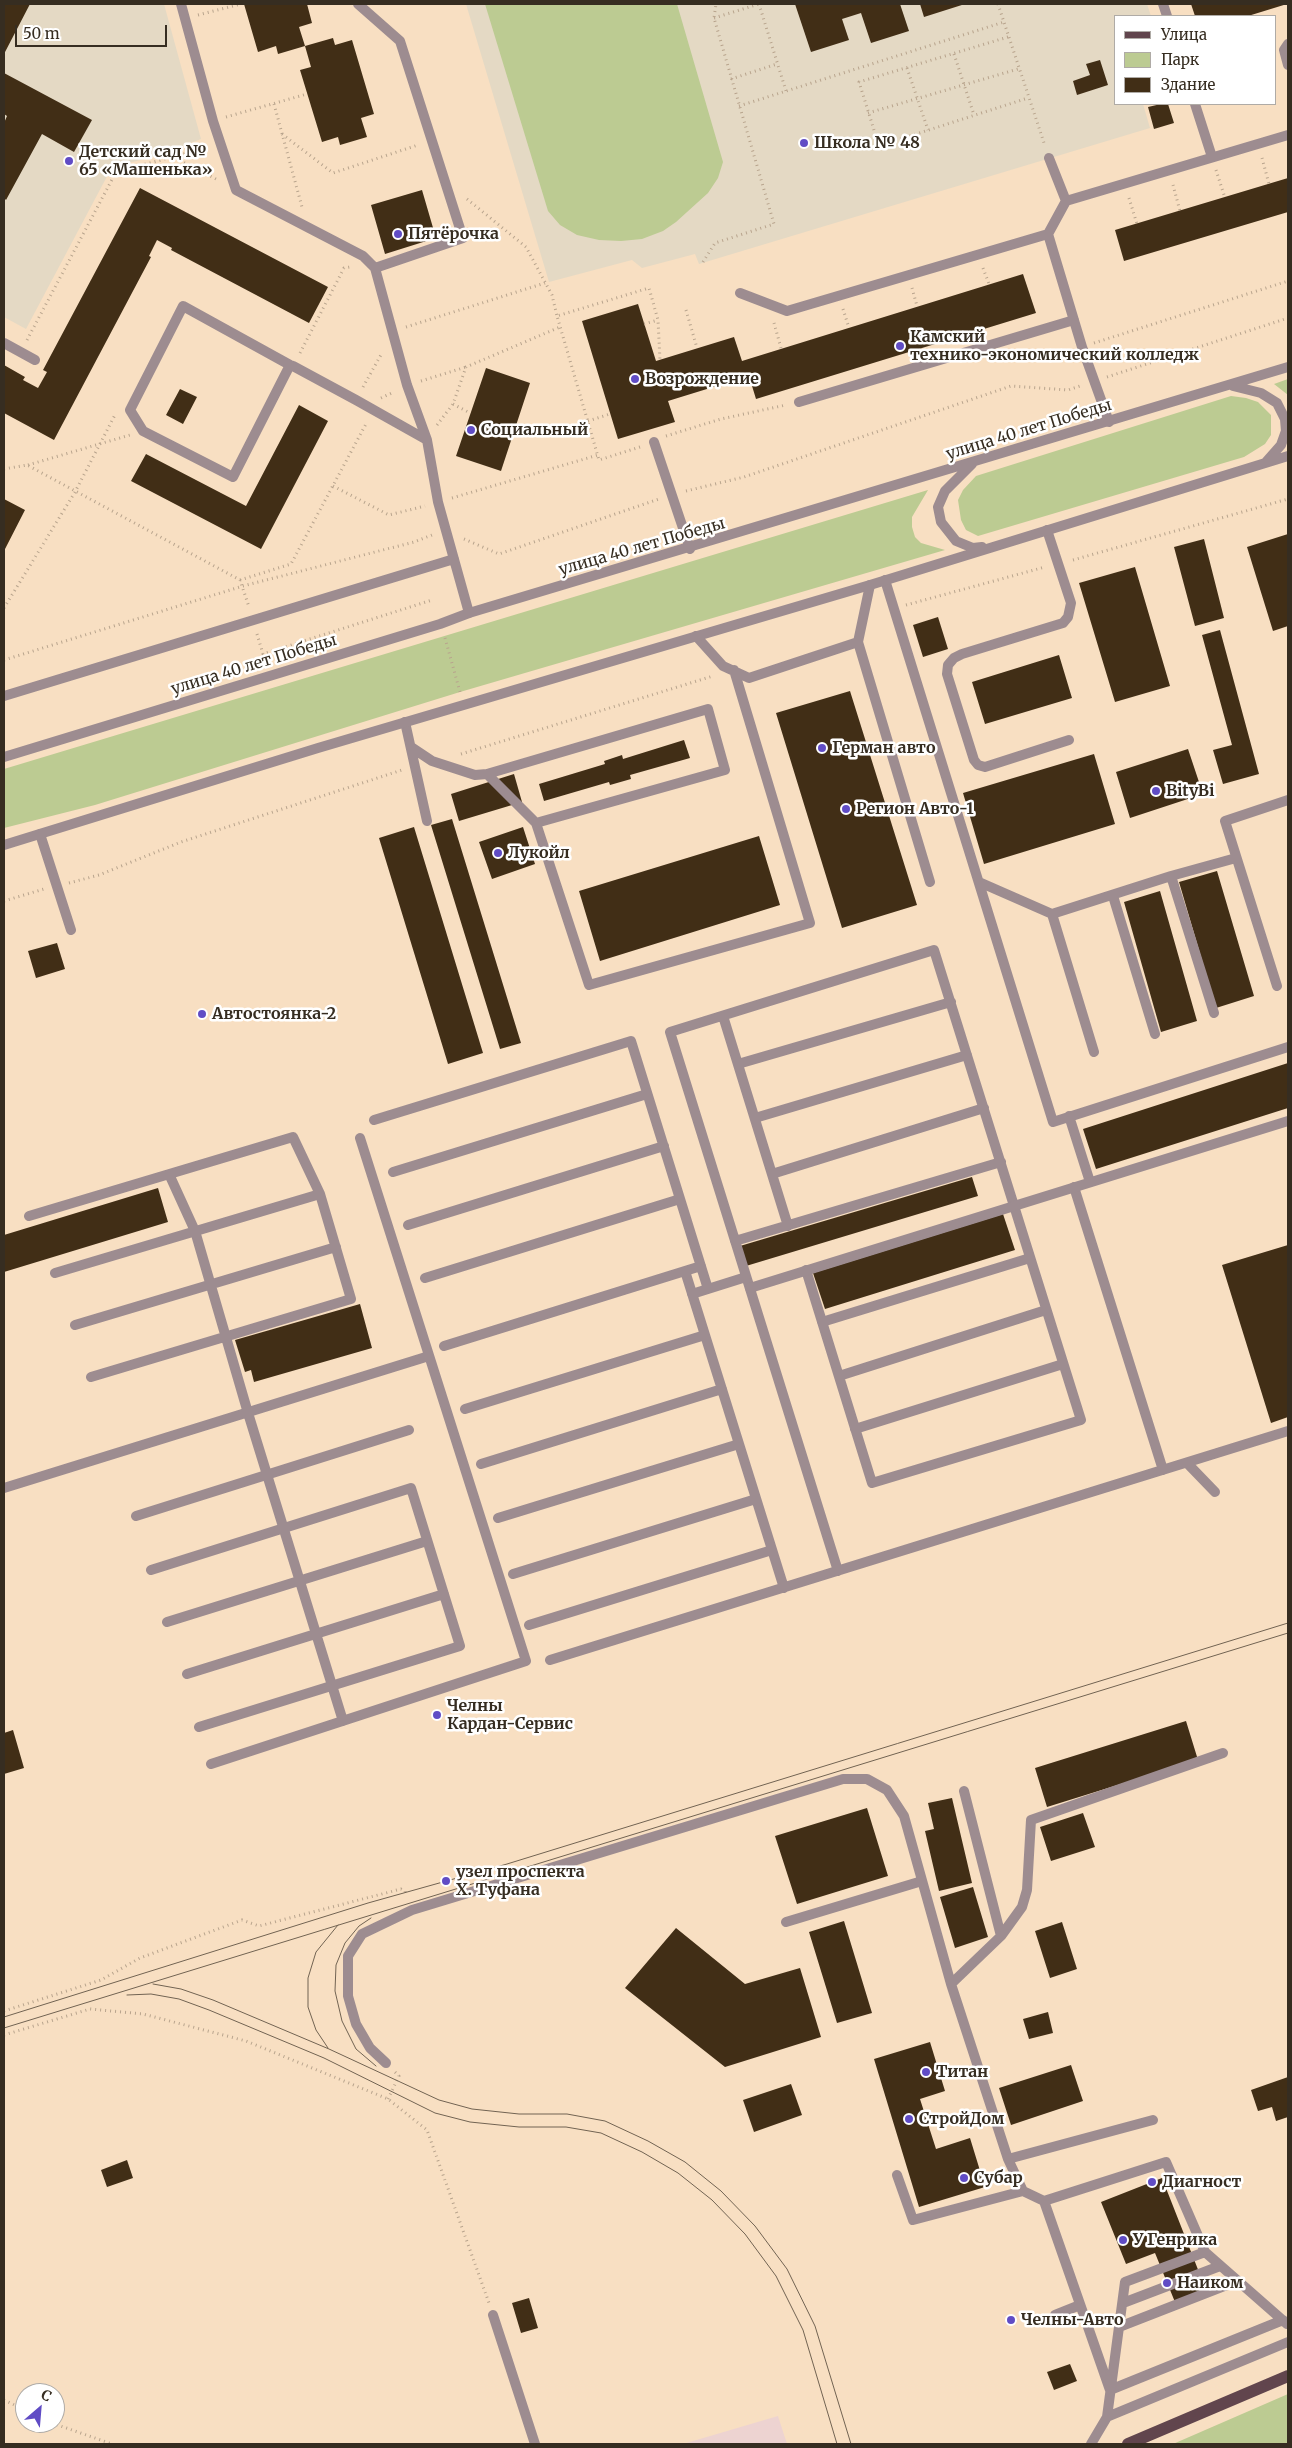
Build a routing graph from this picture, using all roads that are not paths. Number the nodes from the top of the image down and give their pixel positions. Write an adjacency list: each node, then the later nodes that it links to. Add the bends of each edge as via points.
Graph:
1 (180, 4): 11 (street, via 236,190 363,256)
2 (358, 4): 11 (street, via 400,41 463,238)
3 (1288, 44): 4 (street, via 1284,50)
4 (1288, 65)
5 (1195, 105): 7 (street)
6 (1288, 135): 7 (street)
7 (1212, 157): 9 (street)
8 (1049, 158): 9 (street)
9 (1066, 201): 10 (street)
10 (1048, 234): 12 (street, via 787,311); 13 (street)
11 (375, 268): 21 (street, via 407,385)
12 (740, 293)
13 (1074, 320): 19 (street); 20 (street)
14 (4, 343): 15 (street)
15 (35, 360)
16 (292, 366): 16 (street, via 233,477 143,431 130,410 183,306); 21 (street)
17 (1288, 367): 18 (street, улица 40 лет Победы)
18 (1231, 386): 20 (street, улица 40 лет Победы); 25 (street, via 1261,393 1277,403 1285,419 1286,431 1281,445)
19 (799, 402)
20 (1109, 422): 24 (street, улица 40 лет Победы)
21 (427, 440): 29 (street, via 438,502)
22 (654, 442): 28 (street)
23 (1288, 456): 25 (street)
24 (973, 463): 27 (street, via 945,491 938,507 941,522 956,541 973,548); 28 (street, улица 40 лет Победы)
25 (1266, 463): 26 (street)
26 (1047, 530): 27 (street); 38 (street, via 1071,603 1068,617 1063,623 962,654 948,665 947,674 978,765 985,767)
27 (1005, 543): 30 (street)
28 (690, 549): 32 (street, улица 40 лет Победы)
29 (454, 559): 32 (street); 36 (street)
30 (885, 580): 31 (street); 50 (street)
31 (870, 585): 33 (street); 34 (street)
32 (469, 613): 40 (street, улица 40 лет Победы)
33 (696, 636): 35 (street, via 723,666); 37 (street)
34 (858, 642): 35 (street, via 749,678); 49 (street)
35 (734, 670): 44 (street, via 810,923 589,985)
36 (4, 696)
37 (405, 722): 39 (street); 45 (street)
38 (1069, 740)
39 (411, 747): 41 (street, via 432,761 474,775); 43 (street)
40 (4, 756)
41 (487, 774): 44 (street); 44 (street, via 708,709 725,770)
42 (1288, 800): 47 (street, via 1225,821)
43 (427, 821)
44 (536, 823)
45 (40, 834): 46 (street); 53 (street)
46 (4, 845)
47 (1236, 858): 48 (street); 54 (street)
48 (1171, 876): 51 (street); 56 (street)
49 (930, 882)
50 (979, 882): 52 (street); 65 (street, via 1053,1122)
51 (1113, 896): 52 (street); 58 (street)
52 (1052, 914): 60 (street)
53 (71, 930)
54 (1277, 986)
55 (951, 1002): 57 (street, via 934,950); 61 (street); 62 (street)
56 (1214, 1013)
57 (723, 1016): 62 (street); 84 (street, via 670,1032)
58 (1155, 1034)
59 (1288, 1047): 65 (street)
60 (1094, 1052)
61 (967, 1055): 64 (street); 66 (street)
62 (738, 1064): 66 (street)
63 (647, 1094): 67 (street, via 631,1041); 70 (street); 72 (street)
64 (984, 1108): 71 (street); 74 (street)
65 (1069, 1116): 75 (street)
66 (755, 1118): 74 (street)
67 (374, 1120)
68 (1288, 1121): 75 (street)
69 (360, 1138): 103 (street)
70 (664, 1146): 78 (street); 81 (street)
71 (1000, 1162): 79 (street); 82 (street)
72 (393, 1172)
73 (169, 1174): 77 (street, via 293,1137); 80 (street); 83 (street)
74 (772, 1174): 82 (street)
75 (1090, 1182): 76 (street)
76 (1074, 1187): 79 (street); 116 (street)
77 (320, 1194): 83 (street); 85 (street)
78 (680, 1199): 87 (street); 92 (street)
79 (1014, 1206): 86 (street); 88 (street)
80 (29, 1216)
81 (408, 1225)
82 (788, 1226): 84 (street)
83 (195, 1231): 90 (street); 93 (street)
84 (735, 1241): 91 (street)
85 (336, 1247): 93 (street); 101 (street, via 352,1299)
86 (1030, 1258): 97 (street); 98 (street)
87 (701, 1266): 89 (street); 95 (street)
88 (806, 1270): 94 (street); 98 (street)
89 (685, 1271): 96 (street); 102 (street)
90 (55, 1273)
91 (746, 1277): 94 (street); 95 (street)
92 (425, 1278)
93 (211, 1284): 99 (street); 101 (street)
94 (750, 1288): 127 (street)
95 (708, 1289): 96 (street)
96 (692, 1294): 100 (street)
97 (1046, 1310): 104 (street); 105 (street)
98 (822, 1322): 105 (street)
99 (75, 1325)
100 (705, 1335): 107 (street); 108 (street)
101 (226, 1336): 106 (street); 109 (street)
102 (444, 1346)
103 (429, 1356): 109 (street); 138 (street, via 526,1661)
104 (1063, 1364): 110 (street); 110 (street, via 1081,1420 872,1483)
105 (839, 1376): 110 (street)
106 (91, 1377)
107 (722, 1389): 113 (street); 115 (street)
108 (464, 1409)
109 (248, 1412): 117 (street); 118 (street)
110 (855, 1429)
111 (409, 1430): 117 (street)
112 (1288, 1432): 114 (street)
113 (739, 1444): 120 (street); 122 (street)
114 (1187, 1463): 116 (street); 119 (street)
115 (481, 1464)
116 (1163, 1470): 127 (street)
117 (268, 1475): 121 (street); 123 (street)
118 (4, 1488)
119 (1215, 1492)
120 (756, 1499): 125 (street); 128 (street)
121 (136, 1516)
122 (498, 1518)
123 (284, 1528): 124 (street, via 410,1488); 126 (street); 129 (street)
124 (427, 1541): 129 (street); 131 (street)
125 (772, 1550): 130 (street); 133 (street)
126 (151, 1570)
127 (838, 1571): 130 (street)
128 (513, 1574)
129 (300, 1580): 132 (street); 134 (street)
130 (784, 1588): 135 (street)
131 (444, 1594): 134 (street); 137 (street, via 460,1646)
132 (168, 1622)
133 (529, 1625)
134 (317, 1634): 136 (street); 137 (street)
135 (550, 1660)
136 (187, 1674)
137 (333, 1686): 138 (street); 139 (street)
138 (343, 1720): 141 (street)
139 (199, 1728)
140 (1223, 1753): 145 (street, via 1031,1820 1027,1890 1022,1907)
141 (211, 1764)
142 (964, 1791): 145 (street)
143 (922, 1881): 144 (street); 146 (street); 147 (street, via 904,1816 887,1790 867,1779 843,1779 412,1910 362,1934 348,1956 348,1996 356,2024 370,2048)
144 (786, 1922)
145 (1001, 1936): 146 (street)
146 (951, 1984): 149 (street)
147 (386, 2063)
148 (1153, 2120): 149 (street)
149 (1008, 2159): 151 (street)
150 (897, 2175): 151 (street, via 913,2220)
151 (1023, 2190): 152 (street)
152 (1044, 2201): 153 (street, via 1166,2162); 157 (street)
153 (1205, 2252): 154 (street); 156 (street, via 1125,2282)
154 (1220, 2266): 155 (street); 156 (street)
155 (1237, 2281): 160 (street); 161 (street)
156 (1123, 2303): 161 (street)
157 (1080, 2305): 159 (street); 164 (street)
158 (494, 2315): 166 (street)
159 (1055, 2315)
160 (1286, 2322): 164 (street)
161 (1119, 2327): 164 (street)
162 (1288, 2342): 165 (street)
163 (1288, 2376): 168 (main road)
164 (1110, 2390): 165 (street)
165 (1107, 2417): 167 (street)
166 (535, 2444)
167 (1091, 2444)
168 (1128, 2444)

